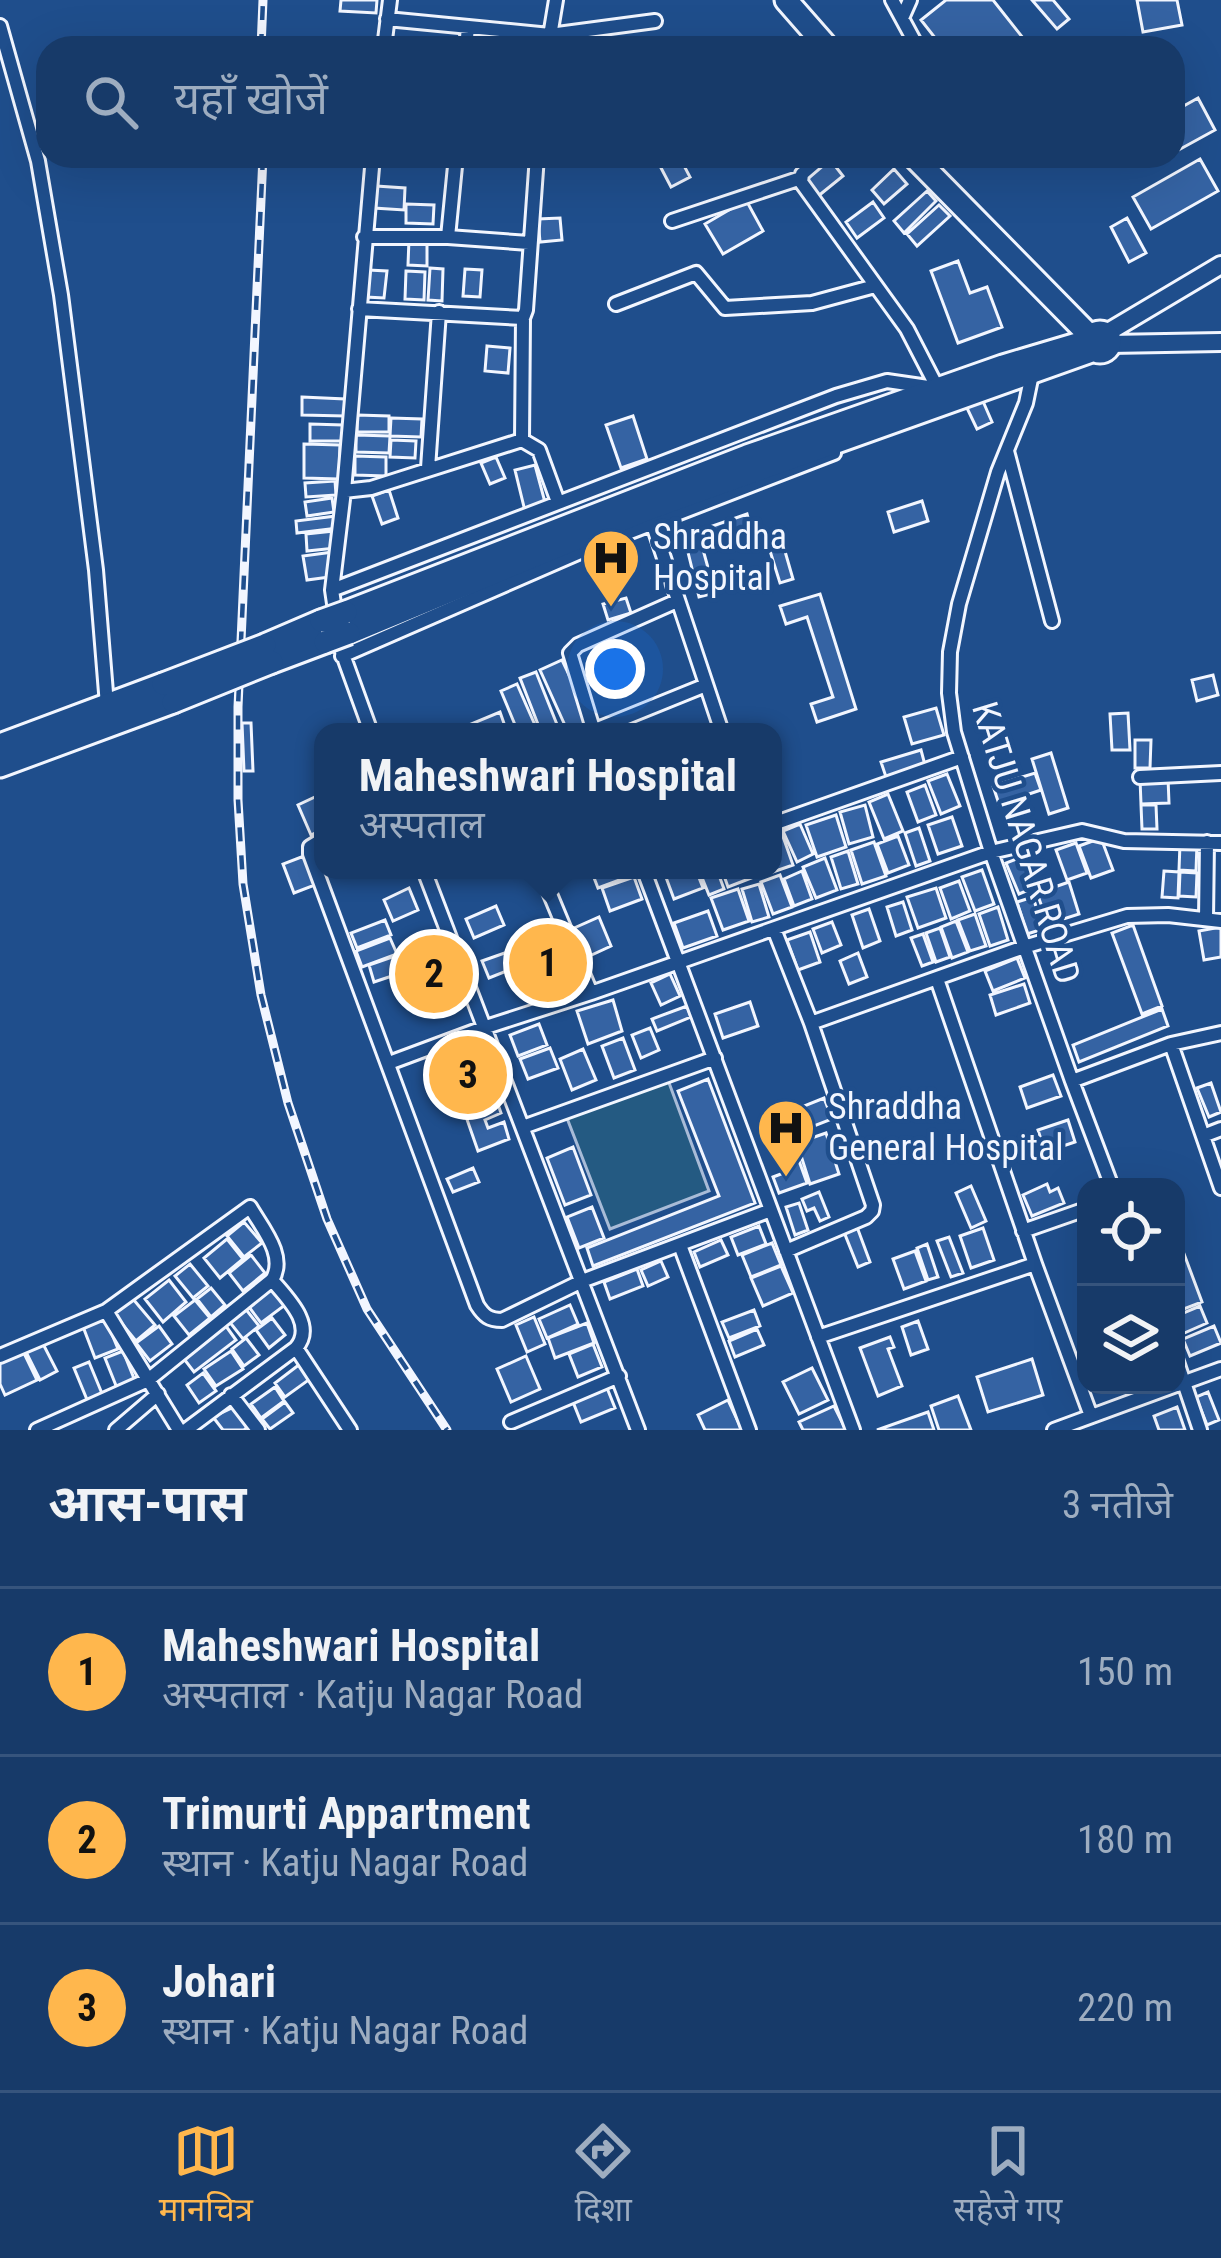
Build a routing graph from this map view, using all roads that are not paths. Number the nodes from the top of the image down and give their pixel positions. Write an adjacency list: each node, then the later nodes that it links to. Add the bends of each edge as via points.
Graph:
1 (390, 0): 8 (street)
2 (556, 0): 15 (street)
3 (772, 0): 17 (highway)
4 (786, 0): 18 (highway)
5 (892, 0): 7 (street)
6 (910, 0): 7 (street)
7 (902, 18): 19 (street)
8 (388, 19): 11 (street); 12 (street)
9 (655, 21): 16 (street)
10 (0, 26): 20 (street)
11 (468, 27): 13 (street); 14 (street)
12 (386, 36)
13 (467, 36)
14 (517, 36)
15 (550, 36)
16 (564, 36)
17 (804, 36)
18 (818, 36)
19 (911, 36)
20 (36, 154)
21 (39, 168): 55 (street)
22 (372, 168): 30 (street)
23 (455, 168): 31 (street)
24 (536, 168): 32 (street)
25 (811, 168): 28 (street)
26 (925, 168): 39 (highway)
27 (939, 168): 39 (highway)
28 (801, 178): 29 (street); 34 (street)
29 (673, 221)
30 (364, 236): 31 (street); 36 (street)
31 (448, 237): 32 (street)
32 (529, 243): 38 (street)
33 (1221, 265): 39 (main road)
34 (875, 286): 35 (street, via 812,303 724,308 696,273); 42 (street, via 907,329)
35 (616, 304)
36 (359, 309): 37 (street); 46 (street)
37 (439, 312): 38 (street); 45 (street)
38 (523, 318): 43 (street)
39 (1098, 340): 40 (main road); 41 (highway); 42 (highway, via 1048,351)
40 (1221, 342)
41 (1032, 374): 42 (highway); 44 (street, KATJU NAGAR ROAD)
42 (939, 398): 47 (street, via 887,381); 48 (street, via 886,433); 52 (highway, bridge, via 747,456 348,622)
43 (522, 440): 45 (street); 47 (street, via 539,450)
44 (1007, 451): 51 (street); 61 (street, KATJU NAGAR ROAD, via 950,652)
45 (428, 469): 46 (street)
46 (344, 491): 49 (street)
47 (558, 502): 49 (street)
48 (653, 525): 50 (street); 52 (street)
49 (332, 590): 52 (street)
50 (677, 601): 53 (street); 57 (street, via 569,652)
51 (1052, 621)
52 (329, 640): 54 (highway, bridge); 56 (street)
53 (706, 685): 58 (street); 59 (street)
54 (168, 693): 55 (highway); 62 (highway)
55 (107, 705): 60 (highway)
56 (367, 723)
57 (590, 723)
58 (612, 723)
59 (719, 723)
60 (0, 745)
61 (962, 757): 65 (street); 67 (street, KATJU NAGAR ROAD)
62 (0, 766)
63 (1221, 773): 64 (street)
64 (1140, 776)
65 (782, 821)
66 (1214, 843): 67 (street, via 1124,841 1082,831); 72 (street)
67 (991, 852): 73 (street); 74 (street, KATJU NAGAR ROAD)
68 (319, 879): 83 (street)
69 (427, 879): 79 (street)
70 (544, 879): 77 (street)
71 (648, 879): 75 (street)
72 (1214, 920): 74 (street, via 1127,916)
73 (774, 928): 75 (street); 78 (street)
74 (1024, 946): 76 (street); 84 (street, KATJU NAGAR ROAD)
75 (680, 962): 77 (street); 82 (street)
76 (937, 979): 78 (street); 92 (street)
77 (591, 993): 79 (street)
78 (811, 1023): 94 (street, via 872,1211)
79 (483, 1028): 83 (street); 85 (street)
80 (1221, 1033): 81 (street)
81 (1171, 1044): 84 (street); 87 (street)
82 (715, 1058): 85 (street); 90 (street)
83 (389, 1063): 97 (street, via 484,1316 502,1320)
84 (1072, 1081): 88 (street, KATJU NAGAR ROAD)
85 (523, 1127): 97 (street)
86 (1221, 1129): 87 (street)
87 (1203, 1136): 89 (street)
88 (1109, 1178)
89 (1221, 1188)
90 (771, 1210): 93 (street); 94 (street)
91 (1077, 1211): 92 (street)
92 (1024, 1231): 95 (street)
93 (680, 1245): 97 (street); 120 (street)
94 (786, 1251): 99 (street)
95 (1035, 1264): 99 (street); 111 (street)
96 (272, 1280): 98 (street, via 278,1263 250,1207); 100 (street, via 303,1326); 104 (street)
97 (582, 1281): 103 (street)
98 (106, 1311): 101 (street); 104 (street)
99 (818, 1337): 121 (street)
100 (296, 1348): 109 (street); 117 (street)
101 (0, 1356)
102 (1221, 1369): 105 (street)
103 (619, 1376): 110 (street); 119 (street)
104 (148, 1381): 106 (street); 113 (street)
105 (1185, 1382)
106 (158, 1394): 114 (street); 115 (street)
107 (1152, 1394): 111 (street)
108 (1184, 1394): 123 (street)
109 (231, 1396): 115 (street); 116 (street)
110 (529, 1413): 112 (street); 118 (street)
111 (1091, 1416): 122 (street)
112 (511, 1422)
113 (37, 1430)
114 (116, 1430)
115 (182, 1430)
116 (258, 1430)
117 (350, 1430)
118 (536, 1430)
119 (638, 1430)
120 (749, 1430)
121 (853, 1430)
122 (1054, 1430)
123 (1201, 1430)

